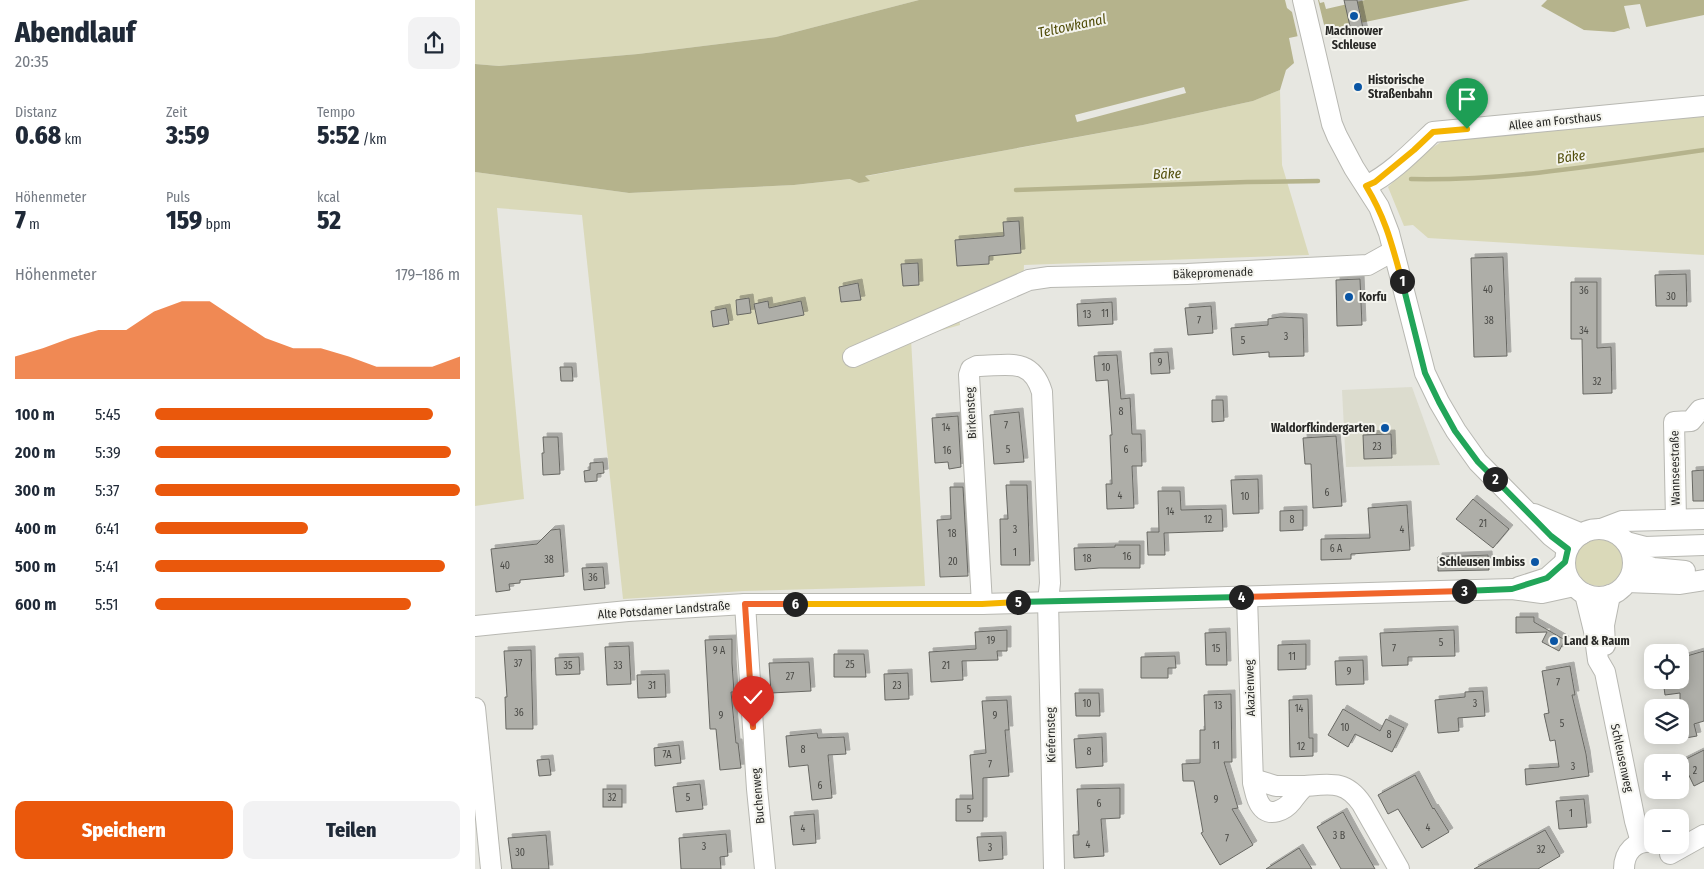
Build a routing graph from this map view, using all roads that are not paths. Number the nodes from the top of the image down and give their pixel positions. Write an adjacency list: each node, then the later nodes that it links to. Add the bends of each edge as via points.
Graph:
1 (1303, 0): 3 (street, via 1337,136)
2 (1704, 106): 3 (street, Allee am Forsthaus, via 1425,131 1414,150)
3 (1366, 186): 4 (street, via 1379,207)
4 (1395, 253): 5 (street, Bäkepromenade, via 1368,265 1029,280); 7 (street, via 1425,373 1439,402 1478,462)
5 (853, 357)
6 (1704, 409): 8 (street, Wannseestraße, via 1691,421 1674,422)
7 (1526, 510): 11 (street); 14 (street)
8 (1676, 519): 9 (street); 10 (street)
9 (1704, 519)
10 (1633, 521): 11 (street, via 1622,521); 13 (street)
11 (1591, 531): 13 (street, via 1611,530); 14 (street, via 1573,540)
12 (1704, 545): 13 (street)
13 (1635, 550): 15 (street, via 1653,568); 17 (street)
14 (1566, 556): 18 (street, Alte Potsdamer Landstraße, via 1547,578); 19 (street, via 1566,571)
15 (1704, 576)
16 (1704, 580): 17 (street, via 1680,584)
17 (1627, 582): 20 (street)
18 (1512, 589): 19 (street, Alte Potsdamer Landstraße, via 1542,593); 21 (street, Alte Potsdamer Landstraße)
19 (1580, 590): 20 (street, via 1593,596); 26 (street, Schleusenweg, via 1594,630 1598,660)
20 (1610, 595): 26 (street, Schleusenweg, via 1604,625)
21 (1247, 596): 22 (street, Alte Potsdamer Landstraße); 28 (street, Akazienweg)
22 (1048, 601): 24 (street, Alte Potsdamer Landstraße); 24 (street, Birkensteg, via 1050,583 1042,392 1030,369 1022,365 977,366 969,375); 36 (street, Kiefernsteg)
23 (745, 604): 24 (street, Alte Potsdamer Landstraße); 25 (street, Alte Potsdamer Landstraße, via 627,611); 35 (street, Buchenweg)
24 (982, 604)
25 (475, 626)
26 (1605, 672): 31 (street, Schleusenweg, via 1635,821)
27 (475, 708): 34 (street)
28 (1253, 779): 29 (street, via 1276,786); 29 (street, Akazienweg, via 1261,806 1268,812 1280,811)
29 (1305, 786): 37 (street, via 1338,785 1355,794)
30 (1704, 835): 33 (street)
31 (1644, 837)
32 (1644, 843): 38 (street, via 1630,850)
33 (1668, 856)
34 (491, 869)
35 (765, 869)
36 (1054, 869)
37 (1399, 869)
38 (1624, 869)

